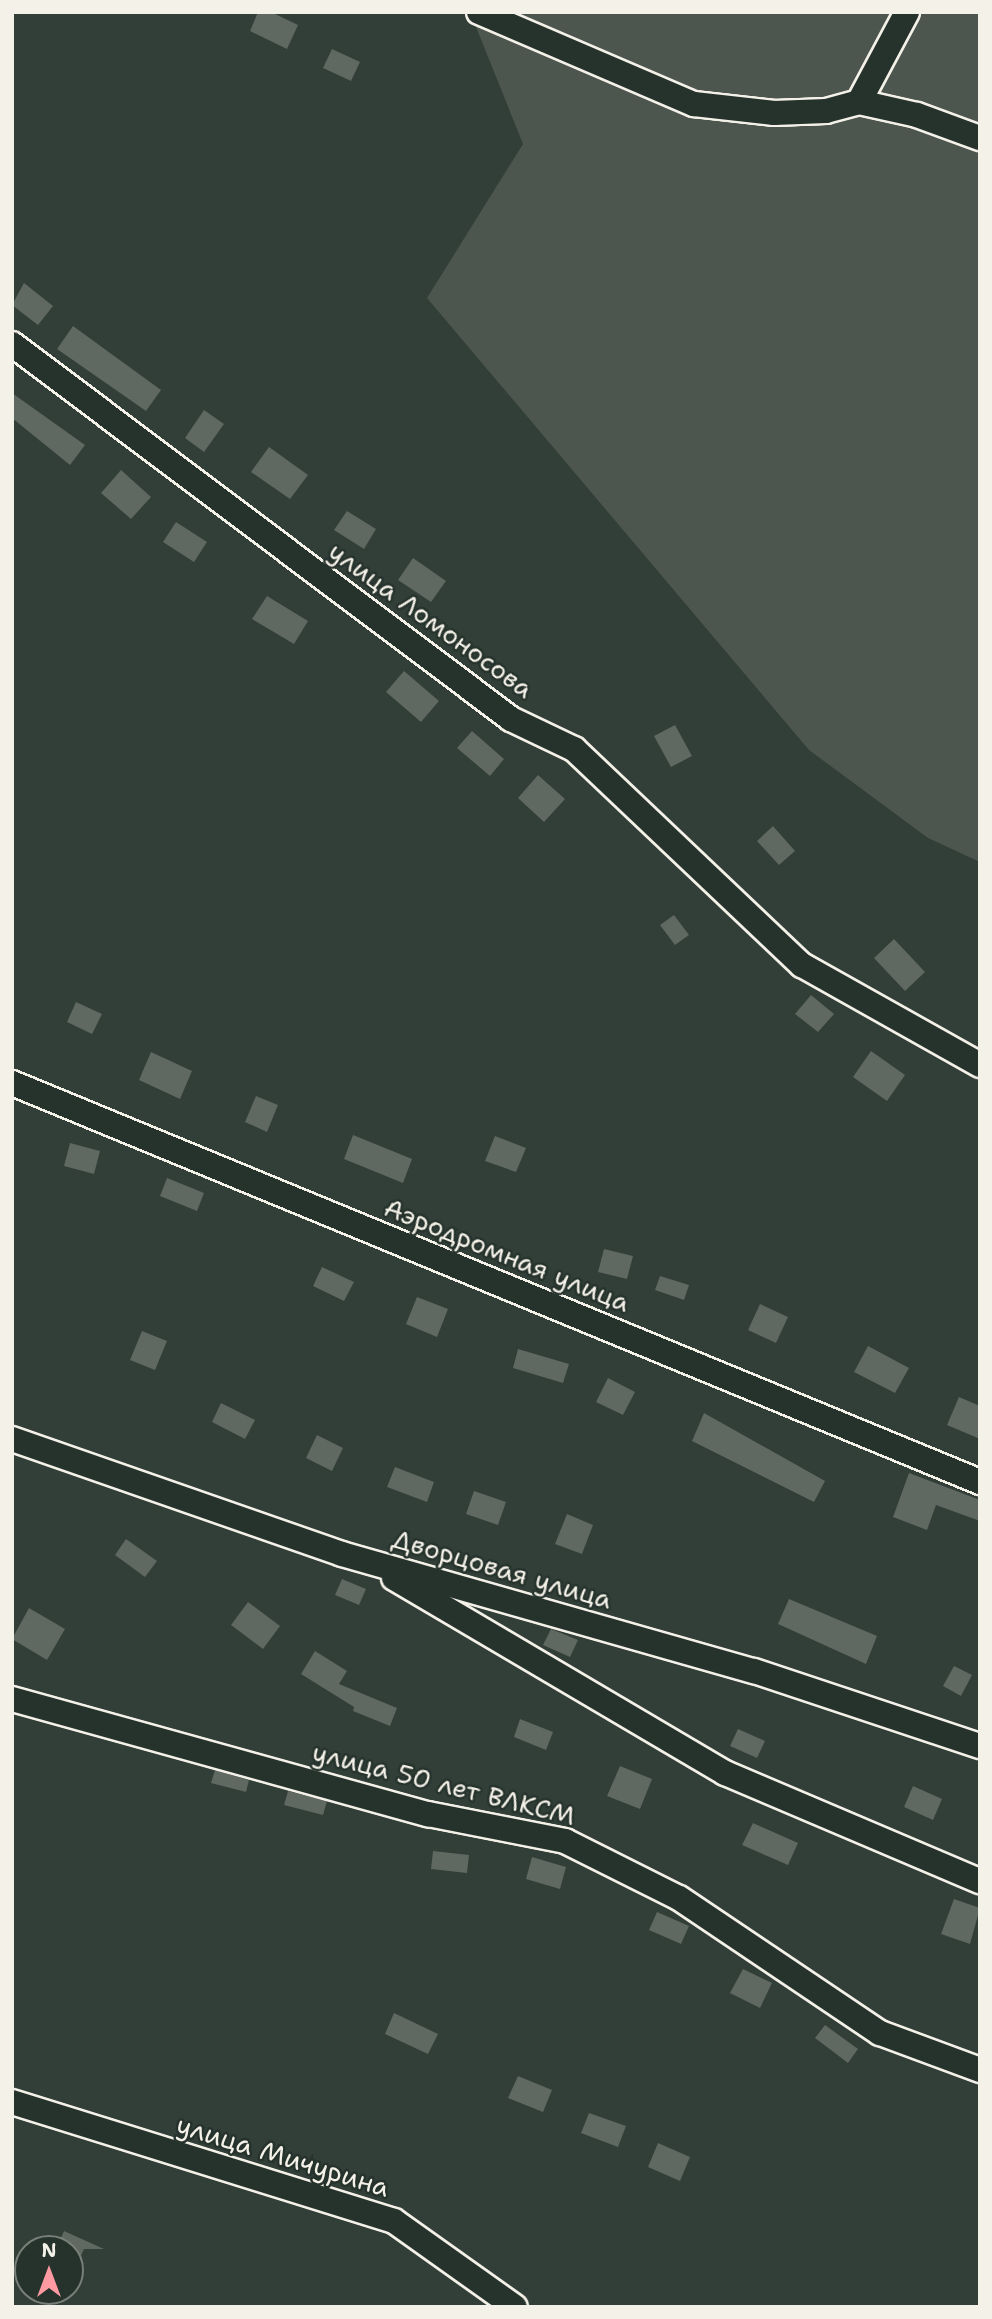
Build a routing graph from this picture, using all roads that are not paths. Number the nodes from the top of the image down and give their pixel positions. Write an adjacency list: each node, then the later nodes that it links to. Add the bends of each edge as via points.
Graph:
1 (479, 12): 3 (street, via 694,104 774,113 826,111)
2 (907, 12): 3 (street)
3 (859, 102): 4 (street, via 917,115)
4 (980, 138)
5 (12, 344): 6 (street, улица Ломоносова, via 511,719 574,749 802,965)
6 (980, 1065)
7 (12, 1083): 9 (street, Аэродромная улица)
8 (12, 1439): 10 (street, Дворцовая улица)
9 (980, 1482)
10 (364, 1561): 12 (street, Дворцовая улица, via 754,1671); 13 (street, via 725,1773)
11 (12, 1699): 14 (street, улица 50 лет ВЛКСМ, via 428,1814 565,1841 679,1898 880,2034)
12 (980, 1746)
13 (980, 1881)
14 (980, 2070)
15 (12, 2102): 16 (street, улица Мичурина, via 394,2221)
16 (515, 2307)

